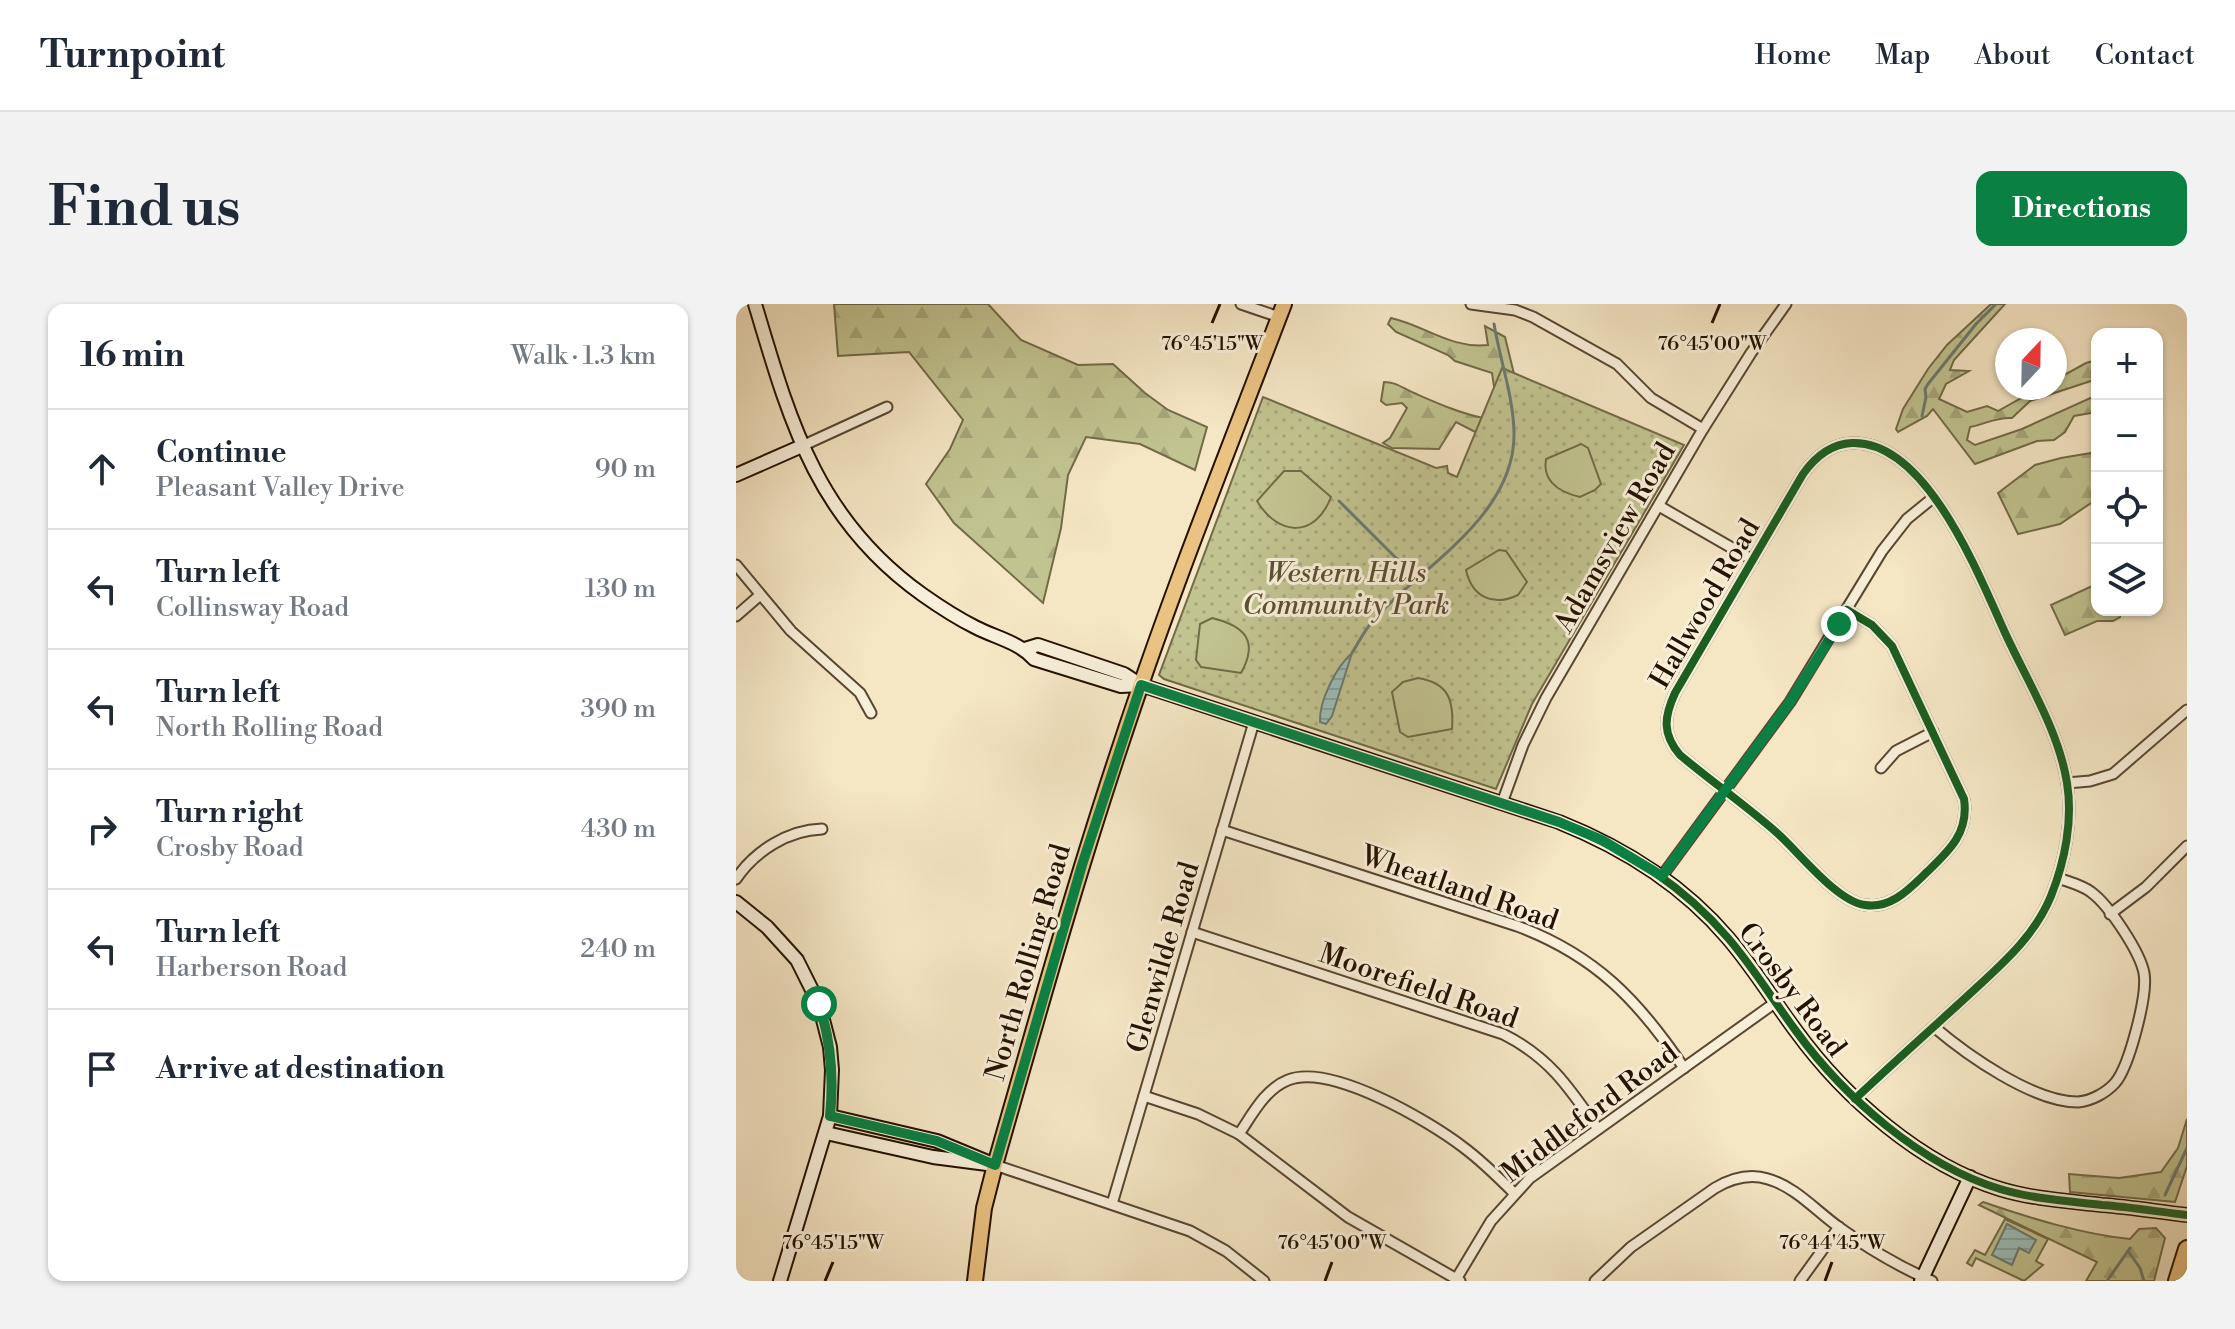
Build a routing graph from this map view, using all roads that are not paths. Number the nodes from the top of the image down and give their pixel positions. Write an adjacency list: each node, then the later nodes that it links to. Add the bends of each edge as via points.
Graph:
1 (755, 304): 8 (street, Crosby Road)
2 (1241, 304): 5 (street)
3 (1471, 304): 7 (street, via 1533,317 1617,364 1651,398)
4 (1786, 304): 7 (street, Adamsview Road)
5 (1281, 311): 17 (main road, North Rolling Road)
6 (887, 407): 8 (street)
7 (1703, 429): 11 (street, Adamsview Road)
8 (802, 446): 9 (street); 17 (street, Crosby Road, via 828,496 868,546 893,572 944,609 1025,649 1034,659 1121,686)
9 (736, 475)
10 (1934, 497): 12 (street, Hallwood Road, via 1892,454 1849,443 1827,450 1809,465); 15 (street, via 1891,538); 23 (street, via 1957,531 1994,608 2052,734)
11 (1659, 506): 12 (street); 25 (street, Adamsview Road, via 1534,721)
12 (1753, 560): 24 (street, Hallwood Road, via 1675,693 1665,726 1680,755)
13 (736, 565): 14 (street)
14 (759, 596): 16 (street); 19 (street, via 860,693)
15 (1847, 610): 21 (street, via 1892,646); 24 (street)
16 (736, 616)
17 (1141, 685): 20 (street, Crosby Road); 44 (main road, North Rolling Road, via 1082,865)
18 (2187, 710): 23 (street, via 2113,774)
19 (871, 713)
20 (1254, 722): 25 (street, Crosby Road); 27 (street, Glenwilde Road)
21 (1933, 732): 22 (street, via 1896,751); 24 (street, Hallwood Road, via 1964,799 1962,832 1928,872 1888,903 1866,905 1846,898)
22 (1881, 768)
23 (2067, 783): 30 (street, via 2067,835)
24 (1726, 792): 29 (street)
25 (1502, 803): 29 (street, Crosby Road, via 1602,840)
26 (822, 829): 31 (street, via 802,831 769,847)
27 (1222, 830): 34 (street, Glenwilde Road); 37 (street, Wheatland Road, via 1561,945 1640,1007)
28 (2187, 846): 33 (street)
29 (1662, 876): 35 (street, Crosby Road, via 1727,937)
30 (2058, 878): 33 (street, via 2093,893); 36 (street, via 2043,913 2021,944)
31 (736, 879)
32 (736, 902): 40 (street, via 783,942 819,1004 832,1070)
33 (2110, 914): 36 (street, via 2139,959 2145,983 2122,1073 2100,1095 2080,1102 2025,1086 1975,1059)
34 (1192, 932): 38 (street, Glenwilde Road); 41 (street, Moorefield Road, via 1503,1034 1552,1067)
35 (1776, 1002): 37 (street, Middleford Road); 39 (street, Crosby Road, via 1814,1055)
36 (1934, 1027): 39 (street)
37 (1684, 1068): 41 (street, Middleford Road)
38 (1144, 1096): 43 (street); 47 (street, Glenwilde Road)
39 (1855, 1099): 45 (street, Crosby Road, via 1916,1146)
40 (830, 1116): 42 (street); 44 (street, via 937,1141)
41 (1598, 1129): 46 (street, Middleford Road)
42 (826, 1133): 44 (street); 53 (street)
43 (1239, 1134): 46 (street, via 1279,1085 1302,1077 1325,1079 1387,1101 1437,1128); 51 (street, via 1348,1217)
44 (995, 1165): 47 (street); 54 (main road, North Rolling Road)
45 (1970, 1177): 48 (street, Crosby Road, via 2053,1200); 52 (street)
46 (1514, 1193): 51 (street, Middleford Road)
47 (1112, 1204): 55 (street, via 1210,1241)
48 (2187, 1215)
49 (1839, 1227): 52 (street); 56 (street, via 1782,1184 1759,1177 1735,1178 1631,1247); 57 (street)
50 (2187, 1249): 58 (highway)
51 (1457, 1280)
52 (1925, 1280)
53 (780, 1281)
54 (975, 1281)
55 (1264, 1281)
56 (1595, 1281)
57 (1800, 1281)
58 (2177, 1281)

